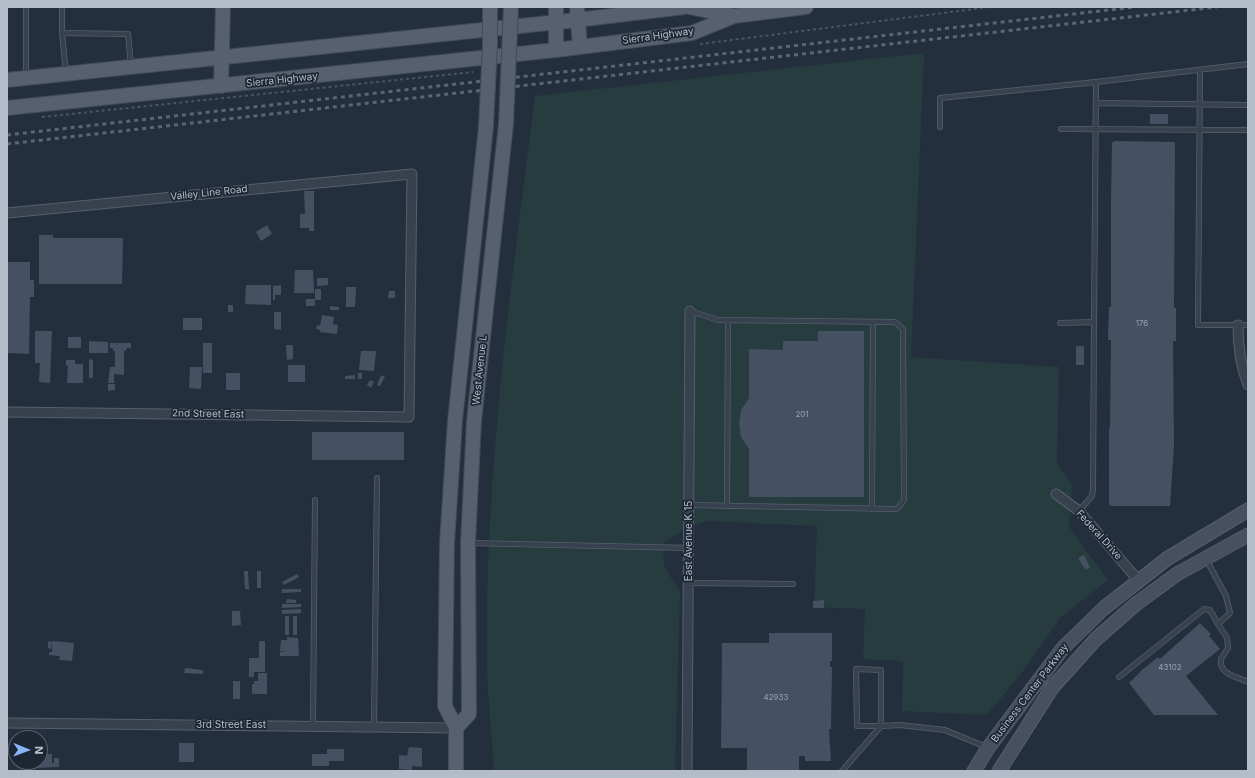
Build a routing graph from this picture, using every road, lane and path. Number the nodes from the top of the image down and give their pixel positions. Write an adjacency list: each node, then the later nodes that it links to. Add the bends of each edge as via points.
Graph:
1 (62, 7): 13 (lane)
2 (223, 7): 16 (main road)
3 (490, 7): 67 (main road, West Avenue L, bridge, via 486,126 454,421 447,543 445,706)
4 (511, 7): 54 (main road, West Avenue L, bridge, via 506,124 474,422)
5 (681, 7): 9 (main road, Sierra Highway); 10 (main road, Sierra Highway)
6 (802, 7): 7 (main road, Sierra Highway); 10 (main road, Sierra Highway)
7 (806, 7)
8 (26, 10): 21 (lane)
9 (624, 11): 12 (main road, Sierra Highway)
10 (743, 13): 14 (main road, Sierra Highway, via 692,33)
11 (556, 14): 12 (main road, Sierra Highway); 15 (main road); 16 (main road)
12 (577, 14): 14 (main road)
13 (62, 33): 18 (lane, via 128,34); 20 (lane)
14 (580, 47): 15 (main road, Sierra Highway)
15 (556, 50): 24 (main road, Sierra Highway)
16 (222, 57): 18 (main road); 24 (main road)
17 (1248, 64): 19 (lane)
18 (131, 67): 20 (main road)
19 (1200, 70): 23 (lane); 26 (lane)
20 (66, 73): 21 (main road)
21 (26, 78): 22 (main road)
22 (7, 80)
23 (1096, 82): 25 (lane); 29 (lane, via 940,98)
24 (221, 86): 28 (main road, Sierra Highway)
25 (1096, 103): 26 (lane); 31 (lane)
26 (1200, 105): 27 (lane); 32 (lane)
27 (1248, 105)
28 (7, 108)
29 (940, 127)
30 (1061, 129): 31 (lane)
31 (1096, 129): 32 (lane); 38 (lane)
32 (1200, 130): 33 (lane); 40 (lane, via 1198,325)
33 (1248, 130)
34 (7, 213): 44 (street, Valley Line Road, via 412,174)
35 (690, 311): 36 (lane, via 718,320); 48 (street, East Avenue K 15)
36 (728, 320): 37 (lane); 49 (lane)
37 (873, 322): 50 (lane); 50 (lane, via 896,322 903,329 904,500 897,509)
38 (1094, 322): 39 (lane); 52 (lane, via 1093,488 1092,496)
39 (1060, 323)
40 (1238, 325): 41 (lane); 42 (street, via 1238,348)
41 (1248, 325)
42 (1248, 385)
43 (7, 412): 44 (street, 2nd Street East)
44 (409, 417)
45 (377, 478): 66 (lane)
46 (1056, 494): 52 (street, Federal Drive)
47 (315, 500): 64 (lane)
48 (689, 505): 49 (lane); 55 (street, East Avenue K 15)
49 (727, 506): 50 (lane)
50 (872, 509)
51 (1248, 510): 57 (main road, Business Center Parkway, via 1168,558)
52 (1079, 511): 57 (street, Federal Drive)
53 (1248, 534): 56 (main road, Business Center Parkway)
54 (468, 543): 55 (lane); 67 (main road, West Avenue L, via 469,714)
55 (689, 548): 58 (street, East Avenue K 15)
56 (1206, 558): 60 (lane, via 1226,596 1230,612); 73 (main road, Business Center Parkway, via 1177,574 1136,604 1096,639 1052,688)
57 (1138, 580): 68 (main road, Business Center Parkway, via 1104,608 1063,648)
58 (689, 583): 59 (lane); 70 (street, East Avenue K 15)
59 (793, 584)
60 (1218, 624): 61 (lane, via 1210,610 1204,609); 62 (lane, via 1227,638 1228,648 1221,659 1222,669)
61 (1119, 677)
62 (1248, 682)
63 (7, 723): 64 (street, 3rd Street East)
64 (313, 725): 66 (street, 3rd Street East)
65 (881, 726): 65 (lane, via 881,670 856,669 857,726); 68 (lane, via 900,725 945,730); 71 (lane)
66 (374, 727): 67 (street, 3rd Street East)
67 (456, 728): 69 (main road, West Avenue L)
68 (988, 748): 72 (main road, Business Center Parkway)
69 (456, 771)
70 (687, 771)
71 (842, 771)
72 (974, 771)
73 (999, 771)

